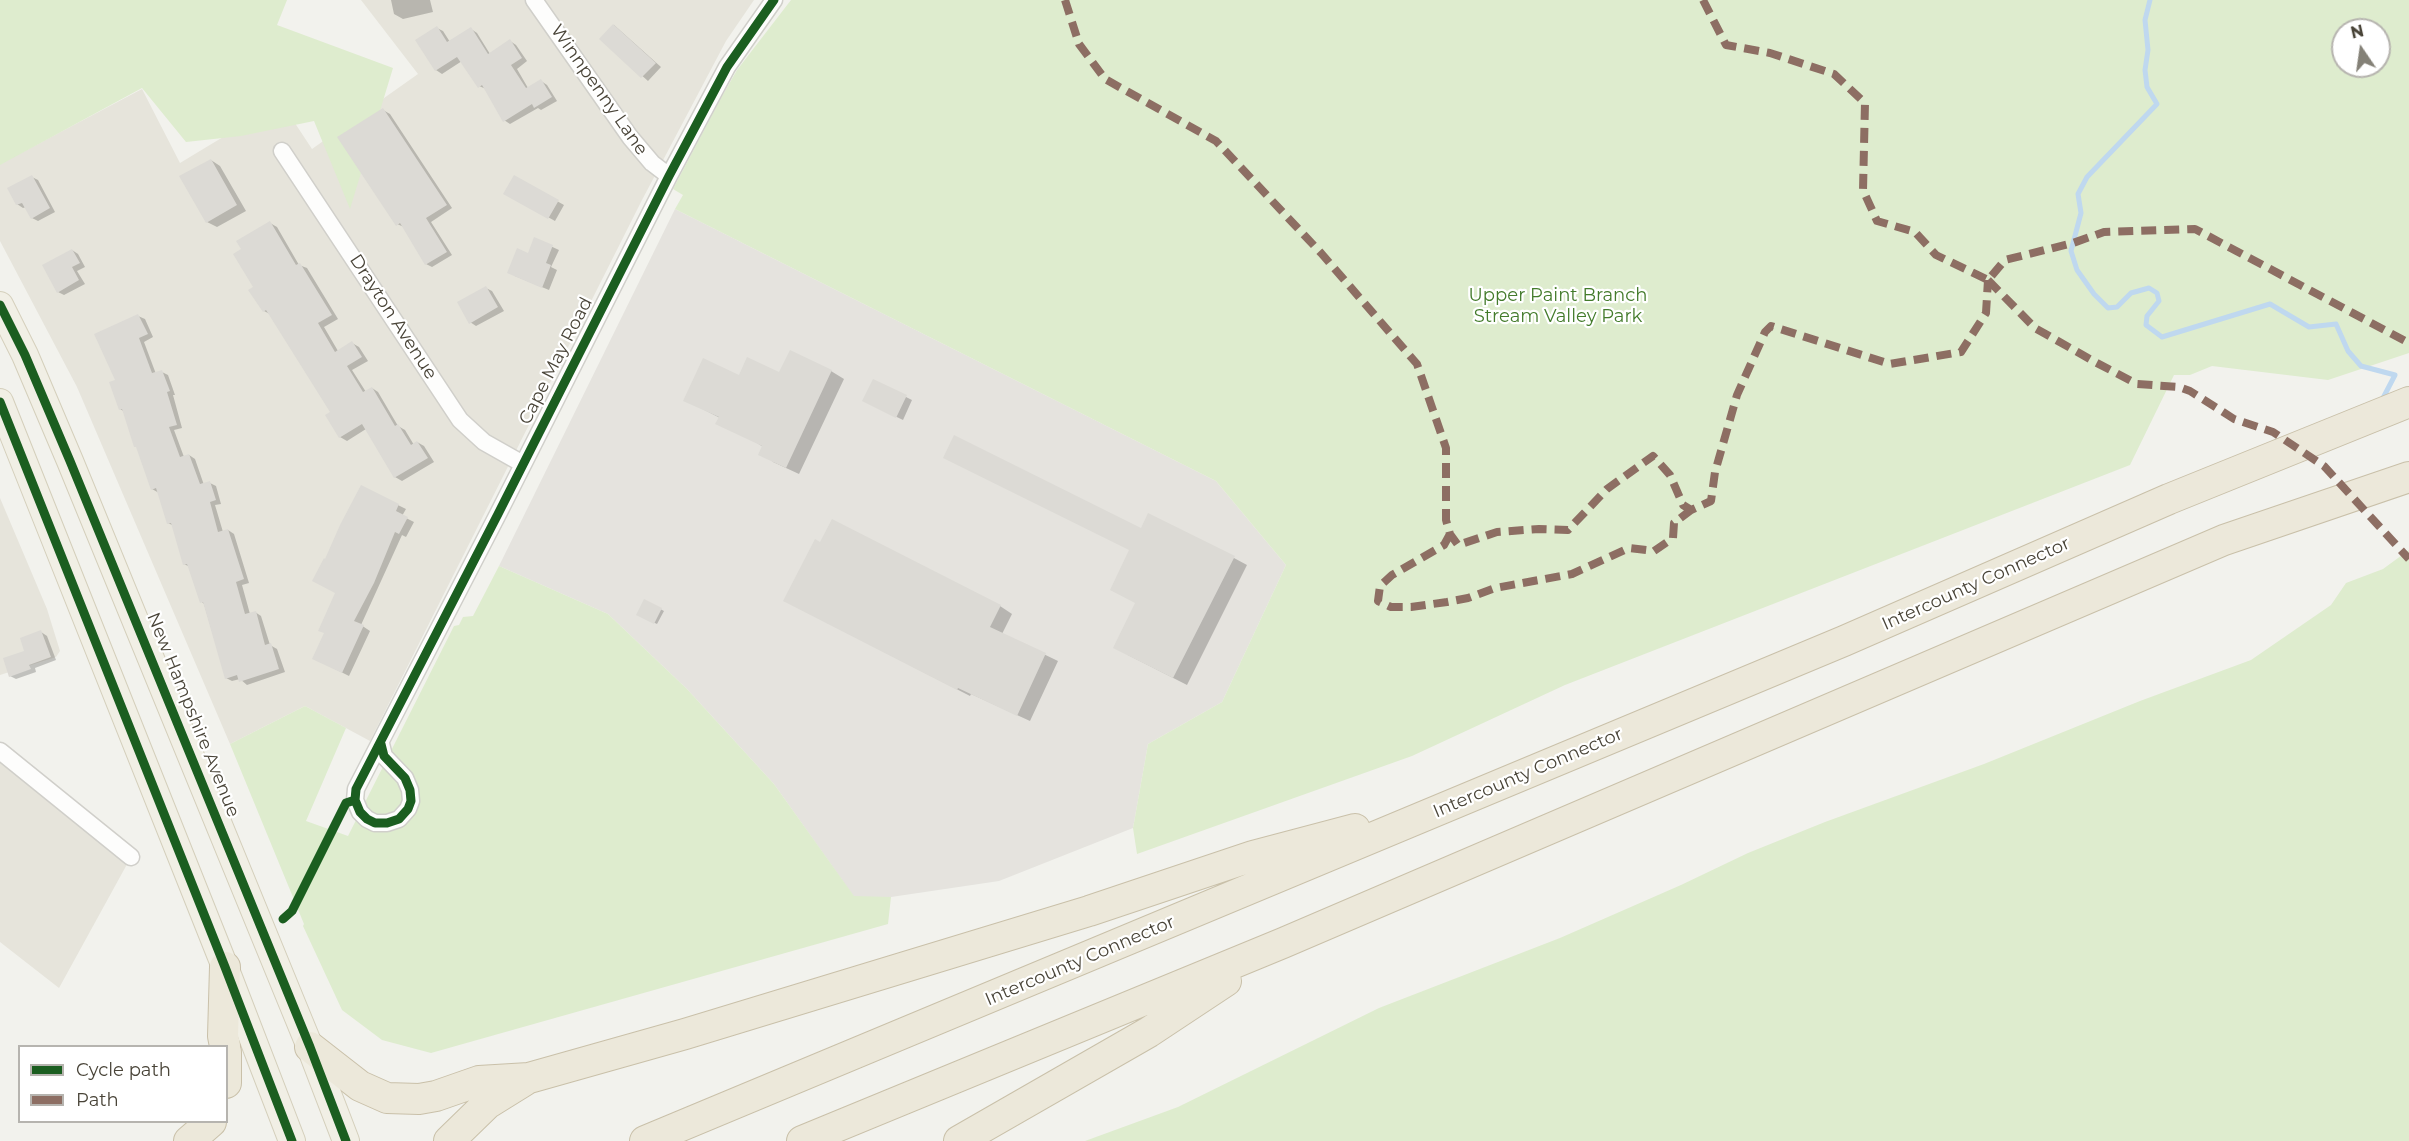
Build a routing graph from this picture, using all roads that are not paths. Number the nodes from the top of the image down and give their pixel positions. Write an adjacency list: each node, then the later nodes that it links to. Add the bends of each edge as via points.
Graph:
1 (534, 0): 4 (street, Winnpenny Lane, via 630,137)
2 (774, 0): 4 (street, Cape May Road, via 727,67)
3 (282, 151): 10 (street, Drayton Avenue, via 460,420 484,442)
4 (669, 176): 10 (street, Cape May Road)
5 (0, 304): 9 (main road, New Hampshire Avenue)
6 (0, 344): 9 (main road, via 30,397)
7 (0, 402): 17 (main road)
8 (2409, 402): 14 (highway, Intercounty Connector, via 2169,499 1844,642)
9 (48, 408): 19 (main road, New Hampshire Avenue)
10 (523, 464): 12 (street, Cape May Road)
11 (2409, 477): 16 (highway, via 2224,540)
12 (381, 744): 12 (street, Cape May Road, via 384,756 405,778 411,801 399,819 387,823 366,819 355,800 356,789)
13 (0, 751): 15 (street)
14 (1455, 804): 20 (highway, via 1253,856 1078,915 685,1035); 26 (highway, Intercounty Connector)
15 (131, 857)
16 (1283, 943): 27 (highway); 28 (highway, via 1149,1032)
17 (225, 968): 18 (highway); 23 (main road)
18 (225, 1045)
19 (310, 1047): 20 (highway, via 360,1086 387,1098 418,1099 479,1082); 24 (main road, New Hampshire Avenue)
20 (529, 1078): 25 (highway, via 487,1104)
21 (210, 1123): 22 (highway)
22 (189, 1141)
23 (292, 1141)
24 (346, 1141)
25 (449, 1141)
26 (645, 1141)
27 (802, 1141)
28 (959, 1141)

